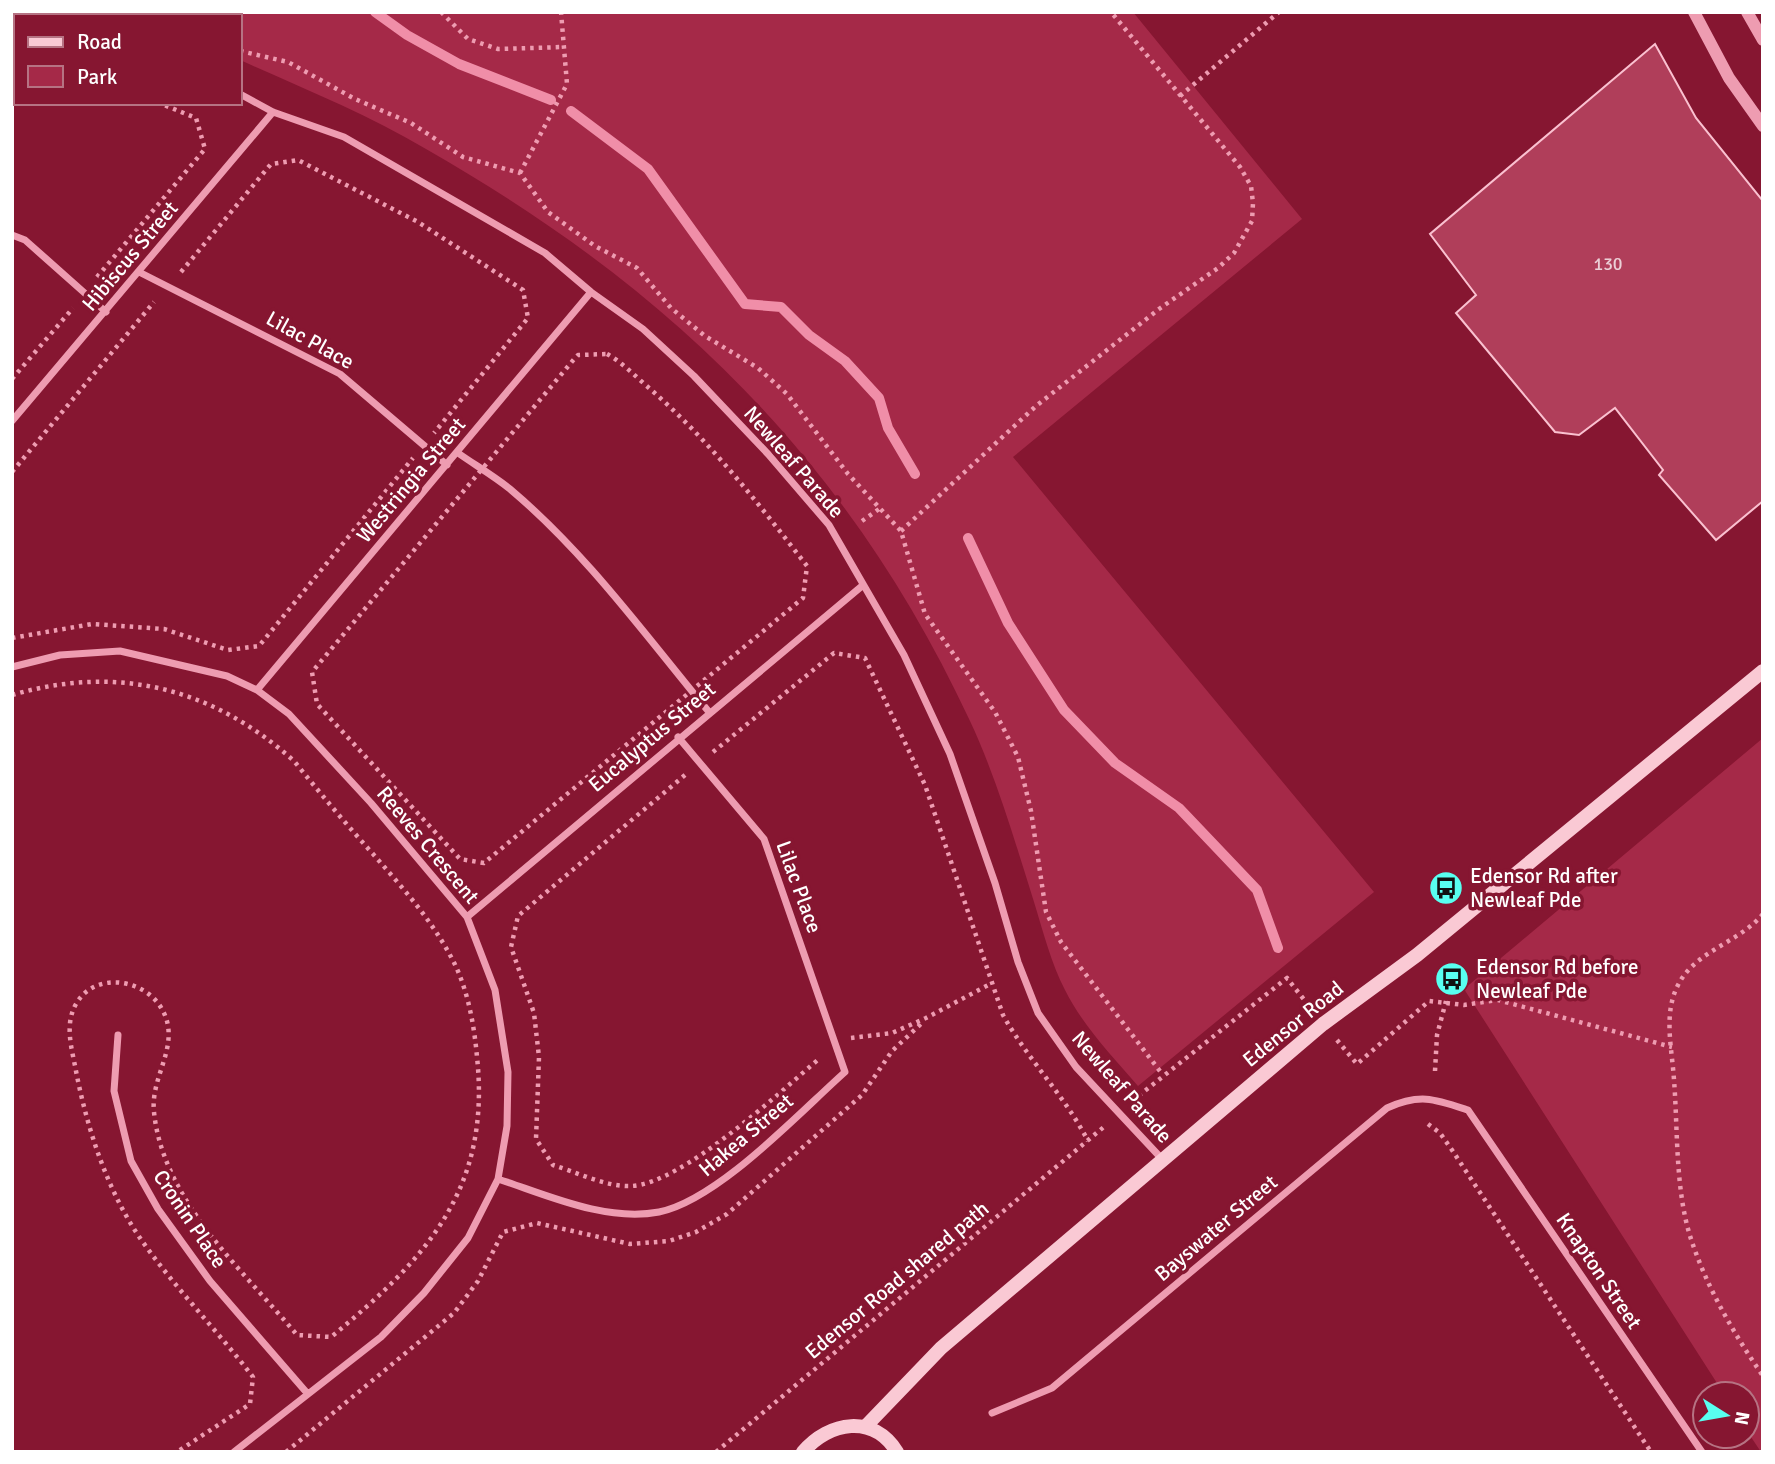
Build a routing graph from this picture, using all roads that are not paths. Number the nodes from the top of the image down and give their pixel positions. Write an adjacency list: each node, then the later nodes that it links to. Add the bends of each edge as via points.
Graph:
1 (1694, 12): 6 (street, via 1729,78)
2 (1747, 12): 3 (street)
3 (1763, 40)
4 (242, 95): 5 (street, Newleaf Parade)
5 (273, 112): 8 (street, Hibiscus Street); 9 (street, Newleaf Parade, via 344,137 460,201 545,253)
6 (1763, 126)
7 (12, 235): 10 (street, via 24,240)
8 (139, 272): 10 (street, Hibiscus Street); 13 (street, Lilac Place, via 340,374)
9 (591, 292): 12 (street, Westringia Street); 14 (street, Newleaf Parade, via 643,329 768,454 829,525)
10 (106, 312): 11 (street, Hibiscus Street)
11 (12, 421)
12 (458, 453): 13 (street, Westringia Street); 18 (street, via 509,489 574,551)
13 (447, 465): 17 (street, Westringia Street)
14 (862, 586): 18 (street, Eucalyptus Street); 24 (street, Newleaf Parade, via 904,655 950,754 1038,1013 1076,1066)
15 (12, 667): 17 (street, Reeves Crescent, via 60,654 120,652 227,676)
16 (1763, 671): 24 (main road, Edensor Road)
17 (257, 690): 20 (street, Reeves Crescent, via 289,714)
18 (709, 712): 19 (street, Eucalyptus Street)
19 (678, 737): 20 (street, Eucalyptus Street); 22 (street, Lilac Place, via 764,839)
20 (467, 917): 25 (street, Reeves Crescent, via 495,990 508,1072 507,1126)
21 (118, 1035): 26 (street, Cronin Place, via 114,1091 131,1161 158,1209 210,1281)
22 (845, 1072): 25 (street, Hakea Street, via 704,1194 659,1212 590,1209)
23 (1468, 1110): 27 (street, Bayswater Street, via 1410,1097 1387,1108 1052,1388); 32 (street, Knapton Street)
24 (1162, 1159): 28 (main road, Edensor Road, via 942,1348)
25 (498, 1180): 26 (street, Reeves Crescent, via 468,1238 424,1293 381,1337)
26 (307, 1393): 29 (street, Reeves Crescent)
27 (992, 1413)
28 (865, 1427): 30 (main road, via 829,1429); 31 (main road, via 883,1435)
29 (234, 1452)
30 (803, 1452)
31 (897, 1452)
32 (1702, 1452)

